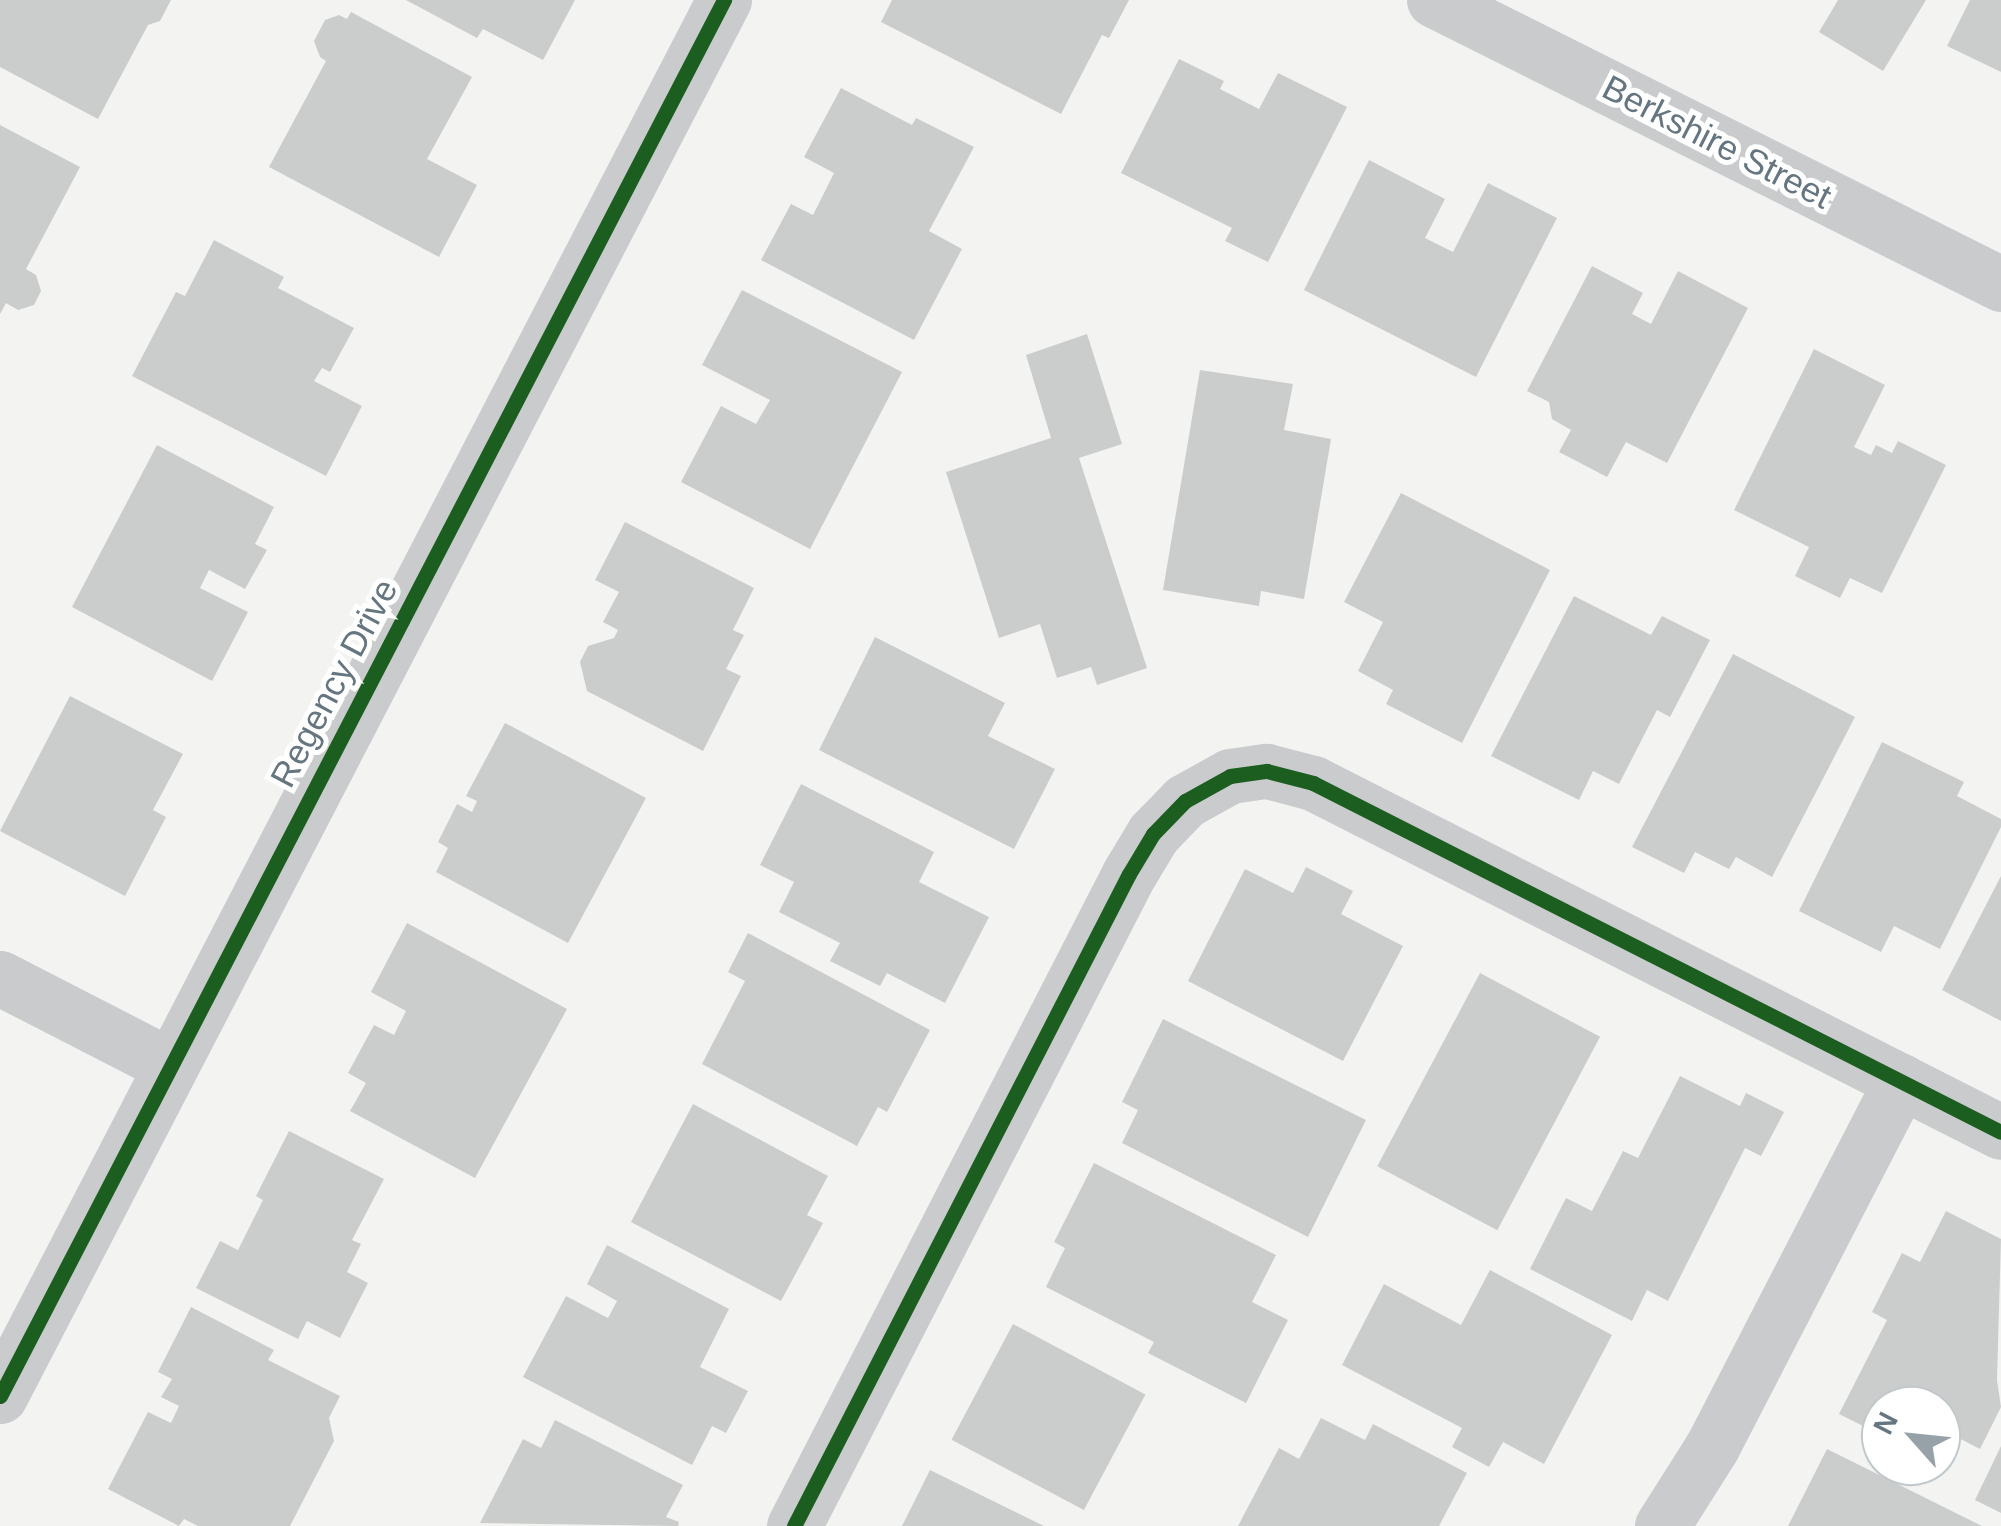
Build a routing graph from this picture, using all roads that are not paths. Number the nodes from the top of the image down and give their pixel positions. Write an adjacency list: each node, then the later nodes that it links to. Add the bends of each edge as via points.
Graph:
1 (724, 0): 5 (street, Regency Drive)
2 (1434, 0): 3 (street, Berkshire Street)
3 (2001, 284)
4 (0, 978): 5 (street)
5 (168, 1065): 8 (street, Regency Drive)
6 (1901, 1081): 7 (street); 9 (street, via 1313,782 1267,771 1230,776 1185,801 1153,834 1129,874); 10 (street, via 1712,1448)
7 (2001, 1132)
8 (0, 1396)
9 (794, 1526)
10 (1662, 1526)

